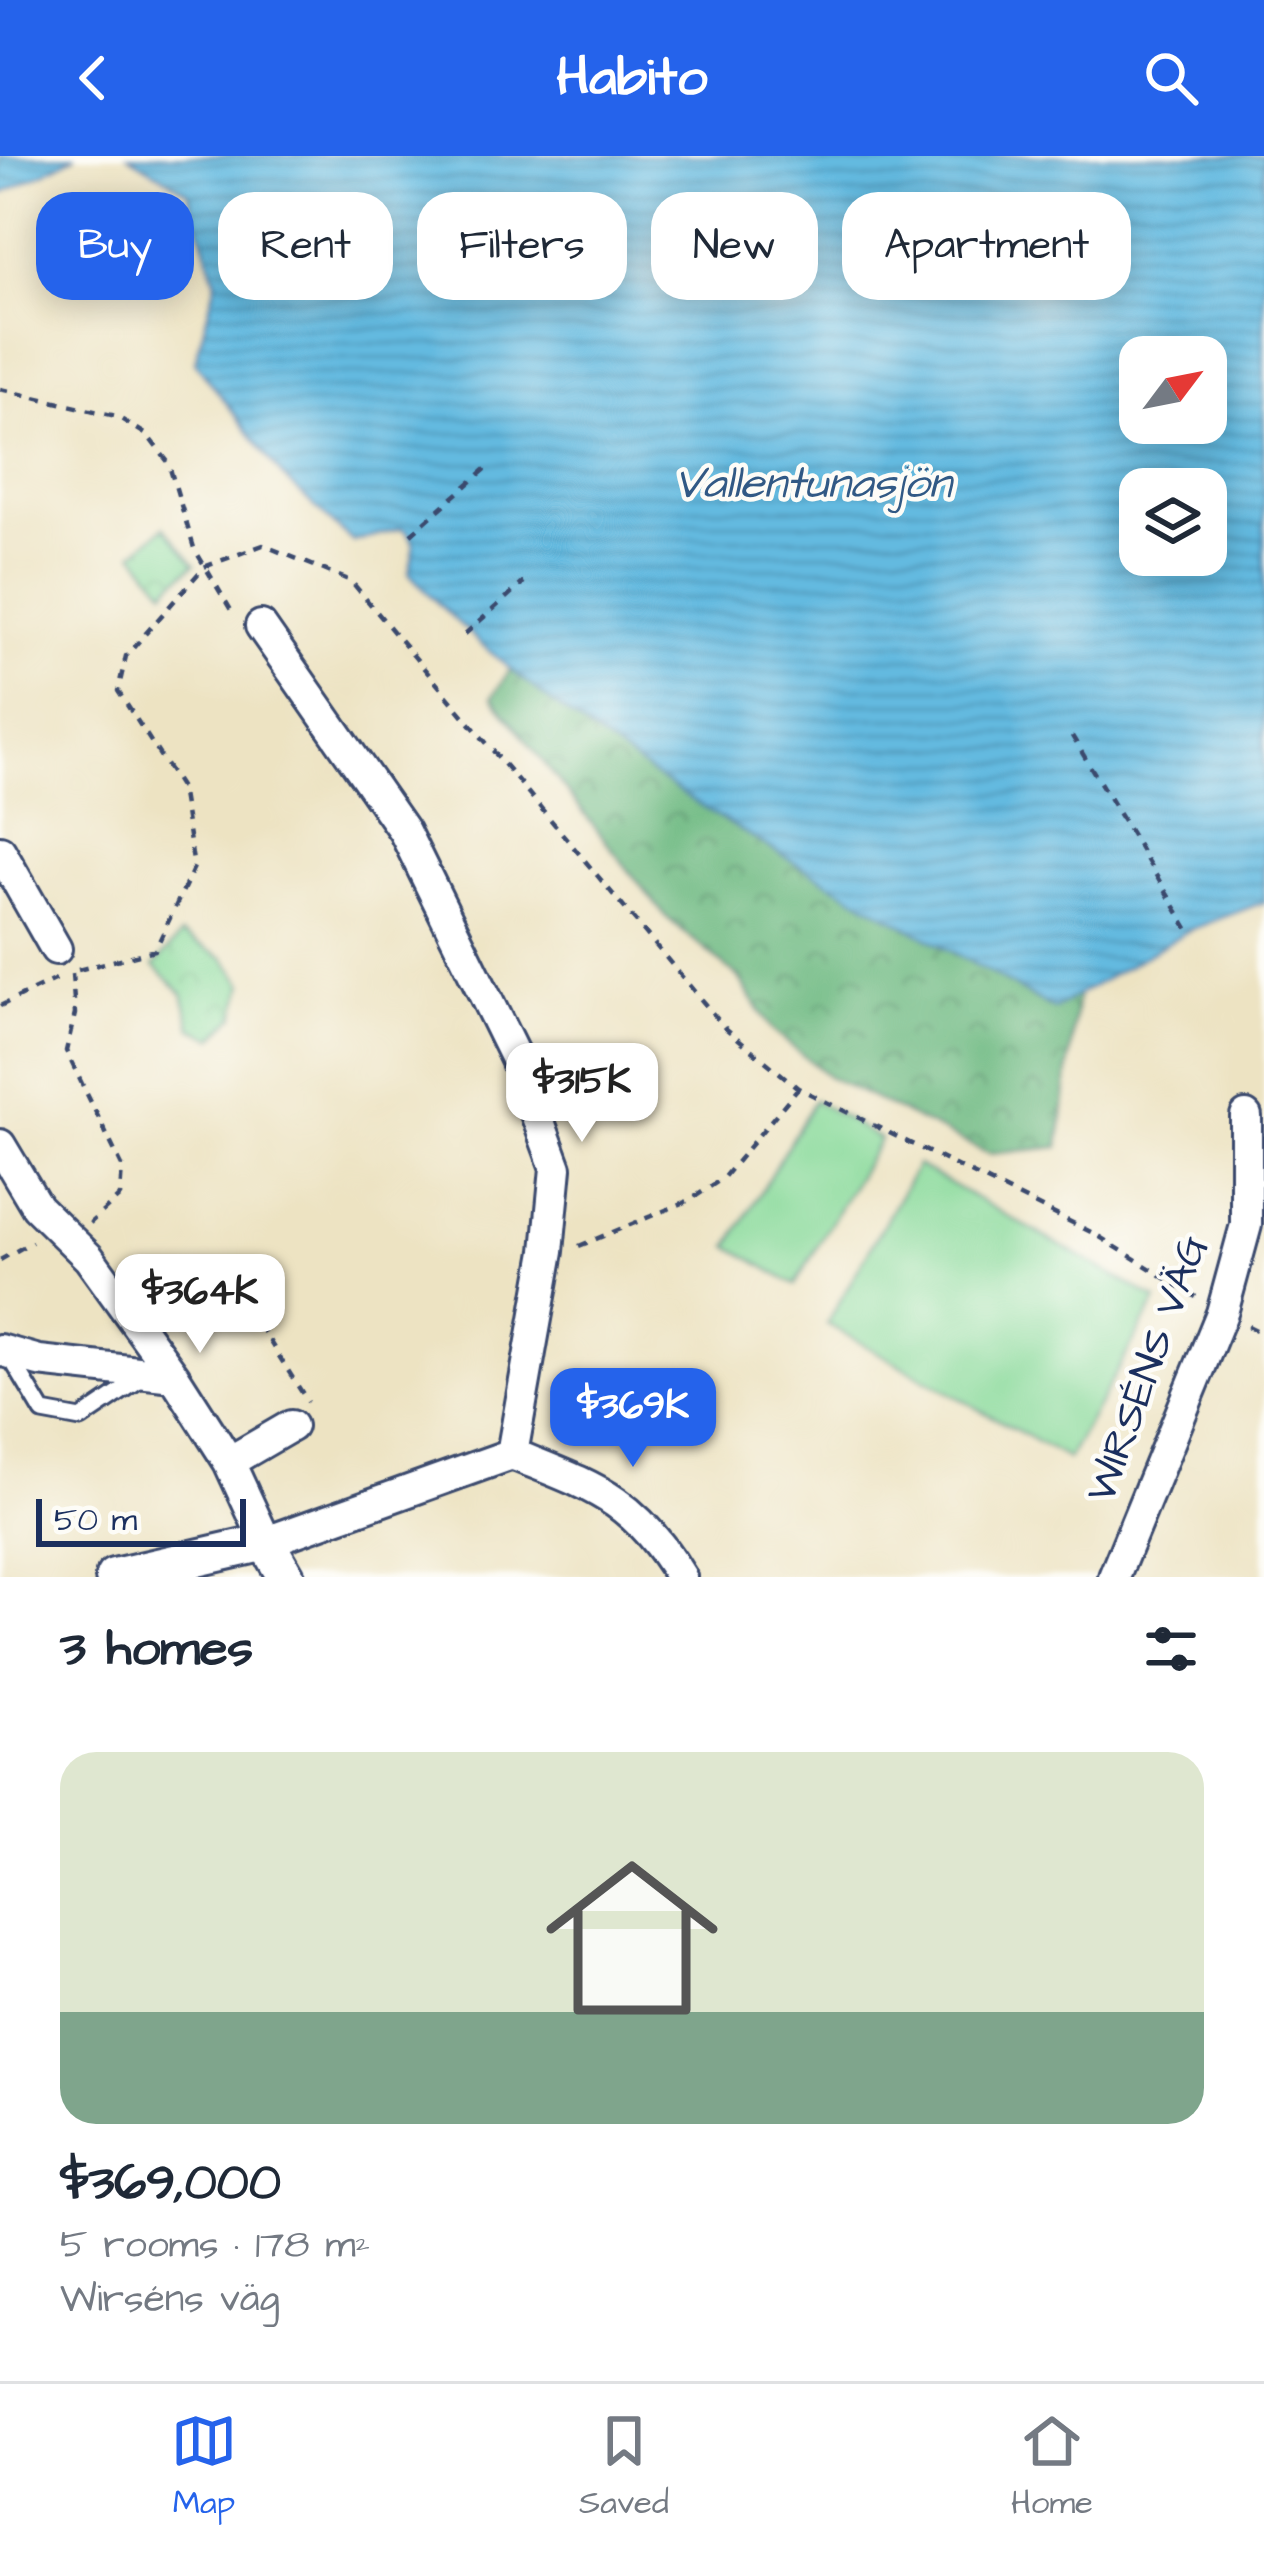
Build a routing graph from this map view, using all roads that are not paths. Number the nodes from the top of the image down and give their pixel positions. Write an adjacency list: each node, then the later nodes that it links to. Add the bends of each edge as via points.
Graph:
1 (260, 626): 9 (street, via 404,831 516,1059 556,1168)
2 (0, 851): 3 (street)
3 (64, 960)
4 (1246, 1116): 15 (street, WIRSÉNS VÄG, via 1246,1225 1222,1313)
5 (0, 1145): 7 (street, via 37,1207 137,1324)
6 (4, 1351): 7 (street); 7 (lane, via 43,1412 81,1419)
7 (162, 1374): 10 (street)
8 (302, 1418): 10 (street)
9 (512, 1454): 11 (street); 14 (street, via 610,1493)
10 (229, 1462): 11 (street)
11 (266, 1542): 12 (street); 13 (street)
12 (114, 1577)
13 (286, 1577)
14 (681, 1577)
15 (1114, 1577)

